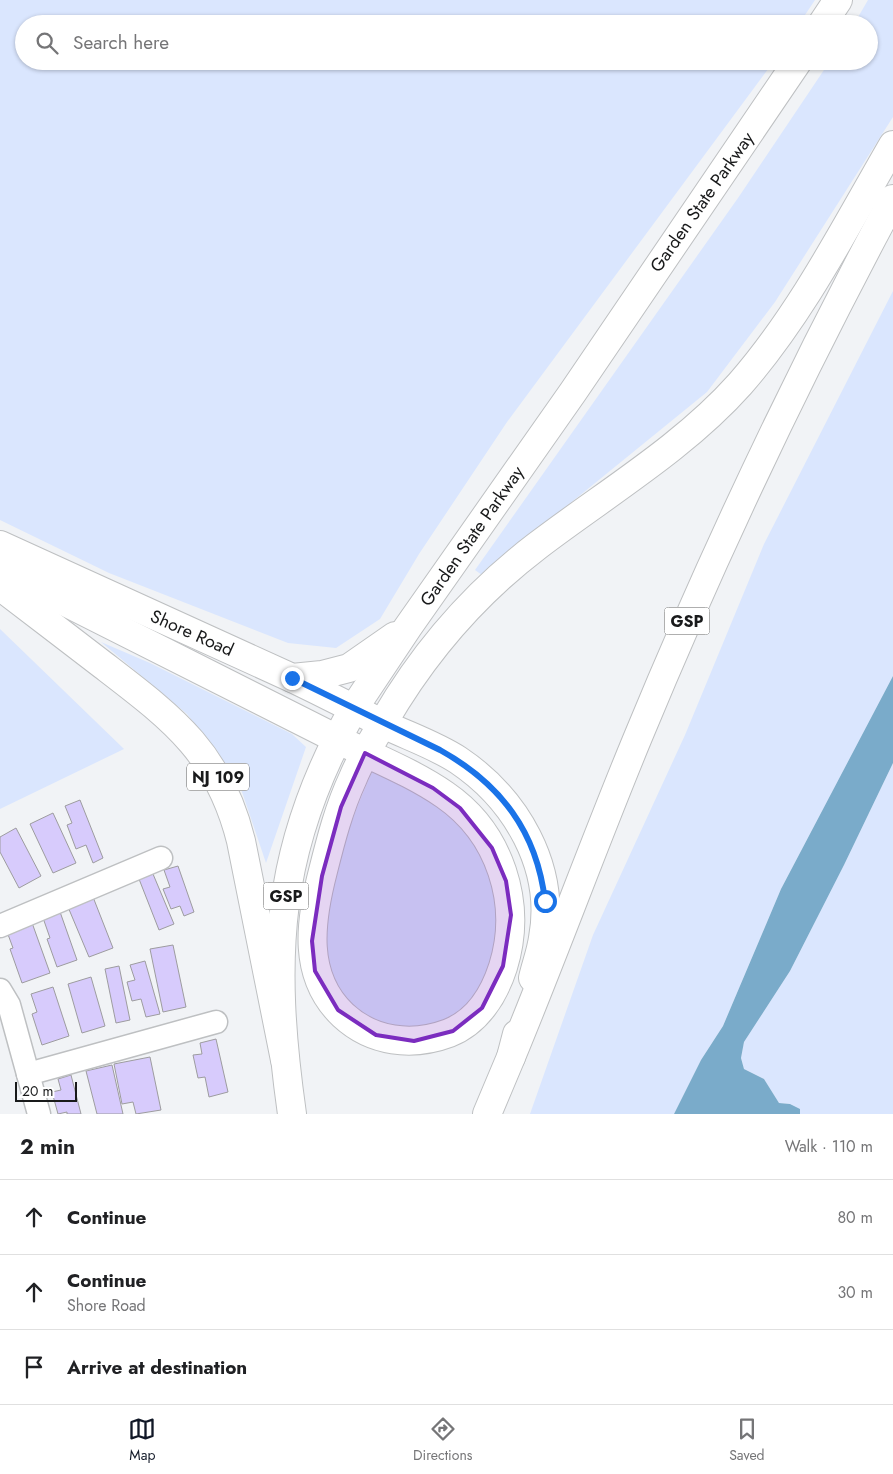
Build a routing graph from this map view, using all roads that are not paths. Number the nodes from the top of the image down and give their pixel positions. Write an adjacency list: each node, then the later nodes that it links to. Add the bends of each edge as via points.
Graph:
1 (838, 0): 2 (main road)
2 (828, 15)
3 (792, 70): 9 (main road, Garden State Parkway / GSP, via 574,392)
4 (893, 145): 12 (main road, via 805,295 740,384 676,442 489,585 442,636)
5 (893, 198): 19 (main road, GSP, via 799,379 728,528 627,763)
6 (0, 545): 10 (main road, Shore Road)
7 (0, 569): 13 (main road)
8 (0, 586): 20 (main road, NJ 109, via 172,720 202,753 217,776 236,818)
9 (408, 627): 10 (main road, via 349,668); 11 (main road, Garden State Parkway / GSP)
10 (292, 678): 11 (main road, Shore Road)
11 (354, 708): 12 (main road, Shore Road); 13 (main road, Garden State Parkway / GSP)
12 (383, 723): 14 (main road); 19 (main road, Shore Road, via 440,750 474,773 504,800 532,845 545,901 544,938)
13 (337, 739): 14 (main road); 20 (main road, Garden State Parkway / GSP, via 312,796 289,871 279,967)
14 (365, 753): 14 (main road, via 433,788 460,808 484,834 506,881 510,933 498,981 472,1020 429,1039 400,1041 352,1023 329,999 315,972 312,941 322,876 342,806)
15 (161, 858): 16 (street)
16 (0, 926)
17 (0, 990): 21 (street, via 9,1005)
18 (216, 1022): 21 (street)
19 (511, 1057): 24 (main road)
20 (285, 1060): 23 (main road, NJ 109)
21 (28, 1074): 22 (street)
22 (39, 1114)
23 (292, 1114)
24 (487, 1114)

